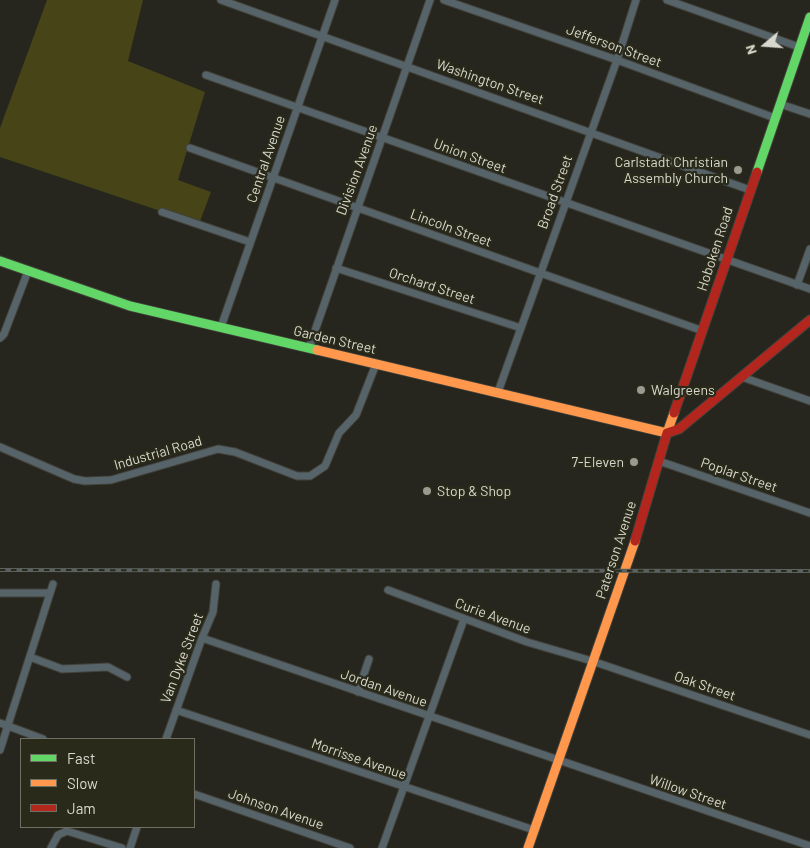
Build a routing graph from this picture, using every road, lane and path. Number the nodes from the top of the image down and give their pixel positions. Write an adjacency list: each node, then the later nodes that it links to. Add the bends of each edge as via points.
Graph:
1 (221, 0): 8 (street, Washington Street)
2 (335, 0): 8 (street, Central Avenue)
3 (430, 0): 11 (street, Division Avenue)
4 (444, 0): 10 (street, Jefferson Street)
5 (636, 0): 10 (street, Broad Street)
6 (667, 0): 9 (street)
7 (810, 17): 9 (street, Hoboken Road)
8 (323, 36): 11 (street, Washington Street); 14 (street, Central Avenue)
9 (799, 47): 13 (street, Hoboken Road)
10 (617, 60): 16 (street, Jefferson Street); 17 (street, Broad Street)
11 (406, 66): 17 (street, Washington Street); 18 (street, Division Avenue)
12 (206, 75): 14 (street, Union Street)
13 (780, 104): 15 (street); 16 (street, Hoboken Road)
14 (298, 107): 18 (street, Union Street); 20 (street, Central Avenue)
15 (810, 114)
16 (774, 118): 21 (street, Hoboken Road)
17 (591, 131): 21 (street, Washington Street); 22 (street, Broad Street)
18 (382, 138): 22 (street, Union Street); 23 (street, Division Avenue)
19 (190, 148): 20 (street, Lincoln Street)
20 (273, 178): 23 (street, Lincoln Street); 25 (street, Central Avenue)
21 (750, 190): 28 (street, Hoboken Road)
22 (564, 203): 28 (street, Union Street); 31 (street, Broad Street)
23 (356, 208): 29 (street, Division Avenue); 31 (street, Lincoln Street)
24 (162, 212): 25 (street)
25 (250, 242): 35 (street, Central Avenue)
26 (810, 249): 32 (street)
27 (0, 261): 30 (street, Garden Street)
28 (725, 261): 32 (street, Union Street); 37 (street, Hoboken Road)
29 (336, 268): 36 (street, Orchard Street); 39 (street, Division Avenue)
30 (28, 271): 35 (street, Garden Street, via 130,306); 38 (street)
31 (538, 274): 36 (street, Broad Street); 37 (street, Lincoln Street)
32 (797, 285): 33 (street, Union Street)
33 (810, 289)
34 (810, 320): 41 (street)
35 (222, 327): 39 (street, Garden Street)
36 (521, 328): 42 (street, Broad Street)
37 (703, 331): 44 (street, Hoboken Road)
38 (0, 338)
39 (309, 348): 40 (street, Garden Street)
40 (376, 364): 42 (street, Garden Street); 45 (street, Industrial Road, via 356,415 339,433 325,466 310,476 297,476 236,452 218,449 111,480 85,482)
41 (742, 377): 43 (street); 44 (street, via 679,429)
42 (498, 392): 44 (street, Garden Street)
43 (810, 401)
44 (667, 433): 46 (street, Paterson Avenue)
45 (0, 447)
46 (659, 461): 47 (street, Poplar Street); 57 (street, Paterson Avenue, via 634,544)
47 (810, 513)
48 (53, 584): 52 (street)
49 (216, 584): 54 (street, Van Dyke Street, via 213,612)
50 (388, 590): 53 (street, Curie Avenue)
51 (0, 593): 52 (street)
52 (50, 593): 55 (street)
53 (464, 619): 57 (street, Curie Avenue); 61 (street)
54 (202, 638): 59 (street, Jordan Avenue); 60 (street, Van Dyke Street)
55 (30, 657): 58 (street, via 62,669 108,667); 62 (street)
56 (369, 659): 59 (street)
57 (592, 661): 63 (street, Oak Street); 67 (street, Paterson Avenue)
58 (127, 677)
59 (358, 692): 61 (street, Jordan Avenue)
60 (176, 710): 65 (street, Van Dyke Street); 68 (street, Morrisse Avenue)
61 (427, 716): 67 (street, Jordan Avenue); 68 (street)
62 (3, 724): 64 (street); 66 (street)
63 (810, 735)
64 (40, 738)
65 (166, 738)
66 (0, 750)
67 (559, 761): 71 (street, Paterson Avenue); 72 (street, Willow Street)
68 (403, 787): 71 (street, Morrisse Avenue); 77 (street)
69 (195, 794): 76 (street, Johnson Avenue)
70 (137, 828): 75 (street)
71 (534, 830): 78 (street, Paterson Avenue)
72 (810, 846)
73 (51, 848): 74 (street, via 58,835 67,831)
74 (122, 848)
75 (130, 848)
76 (350, 848)
77 (382, 848)
78 (528, 848)

